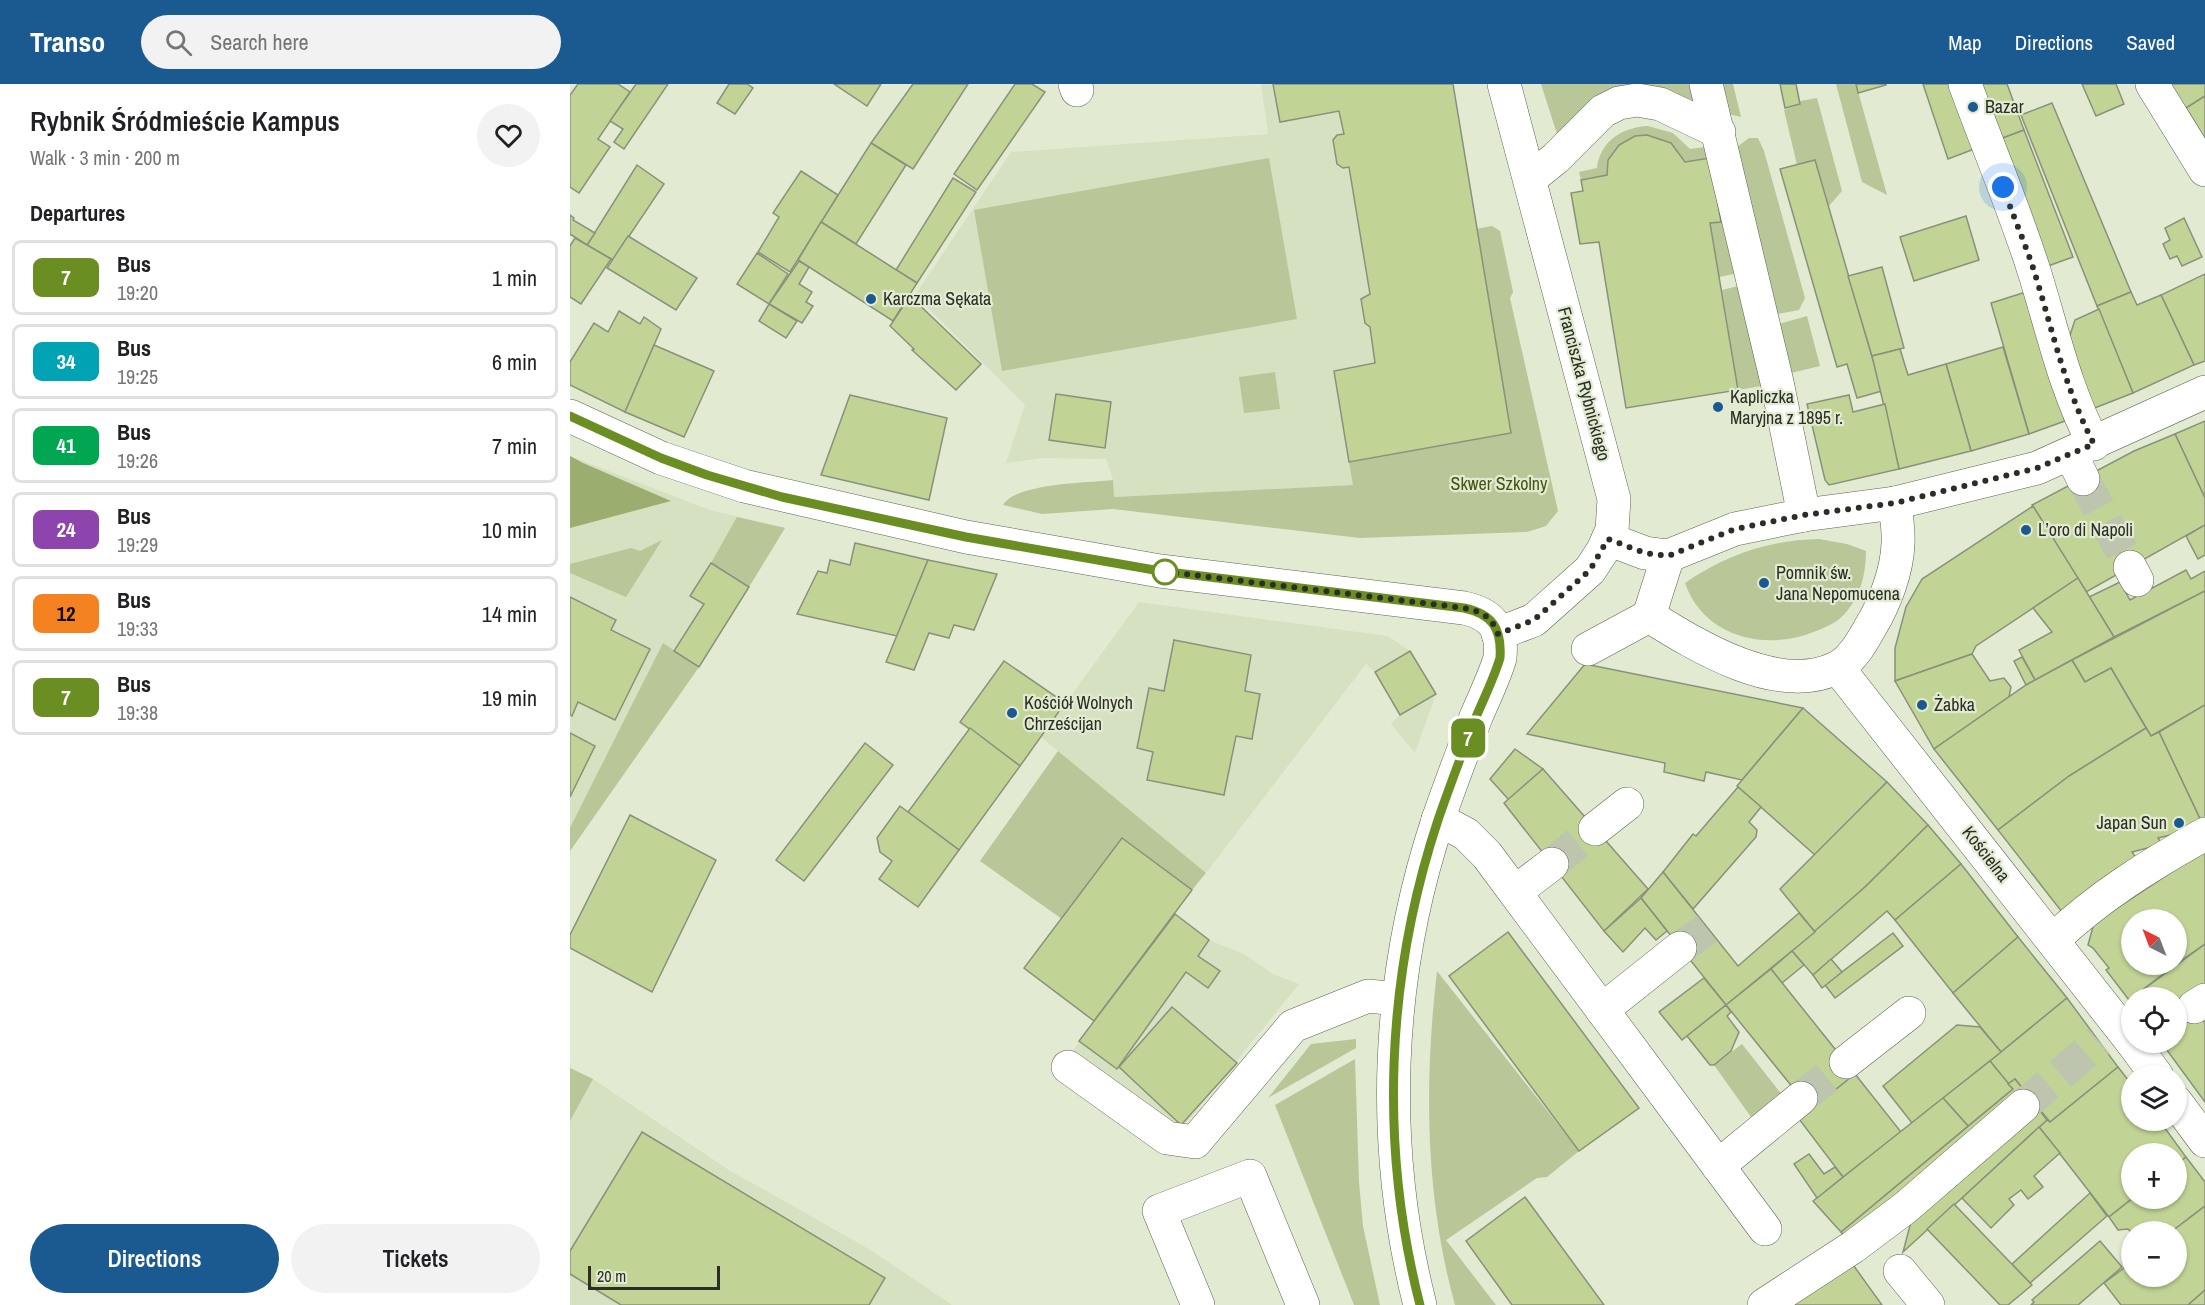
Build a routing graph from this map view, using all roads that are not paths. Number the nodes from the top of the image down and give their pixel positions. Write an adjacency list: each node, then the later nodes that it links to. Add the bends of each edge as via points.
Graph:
1 (1504, 84): 7 (street, Franciszka Rybnickiego)
2 (1706, 84): 5 (street)
3 (1965, 84): 10 (street, via 2035,273 2052,340 2079,415)
4 (2152, 84): 6 (street)
5 (1719, 132): 7 (street, via 1660,104 1637,100 1619,103 1604,111); 12 (street)
6 (2205, 170)
7 (1530, 179): 13 (street, Franciszka Rybnickiego, via 1614,499 1614,521)
8 (2205, 392): 10 (street)
9 (570, 416): 16 (street, via 661,458 782,497 1093,561 1464,608 1482,612 1492,620)
10 (2083, 459): 11 (street)
11 (1895, 503): 12 (street); 18 (street, via 1898,545 1886,597 1857,649)
12 (1804, 515): 14 (street, via 1735,529)
13 (1608, 539): 14 (street, via 1645,553); 16 (street, Franciszka Rybnickiego, via 1590,570 1534,620)
14 (1668, 556): 15 (street)
15 (1649, 616): 17 (street); 18 (street, via 1713,653 1772,673 1809,676)
16 (1498, 634): 20 (street, via 1497,667)
17 (1588, 649)
18 (1838, 668): 25 (street, Kościelna)
19 (1628, 804): 21 (street)
20 (1438, 819): 24 (street, via 1477,844); 27 (street, via 1407,938)
21 (1595, 829)
22 (2205, 834): 25 (street, via 2150,864)
23 (1552, 864): 24 (street)
24 (1515, 892): 28 (street)
25 (2053, 940): 30 (street, Kościelna)
26 (1680, 948): 28 (street)
27 (1398, 999): 32 (street, via 1368,996 1293,1026 1195,1142 1167,1138); 42 (street, via 1392,1087 1394,1142 1403,1223)
28 (1602, 1010): 37 (street)
29 (1909, 1013): 31 (street)
30 (2121, 1030)
31 (1846, 1062)
32 (1068, 1067)
33 (1801, 1098): 37 (street)
34 (2023, 1106): 43 (street, via 1905,1208)
35 (2187, 1116): 36 (street)
36 (2205, 1140)
37 (1718, 1166): 38 (street)
38 (1765, 1229)
39 (1900, 1271): 44 (street)
40 (1198, 1305): 41 (street, via 1159,1211 1250,1176)
41 (1303, 1305)
42 (1420, 1305)
43 (1764, 1305)
44 (1928, 1305)

